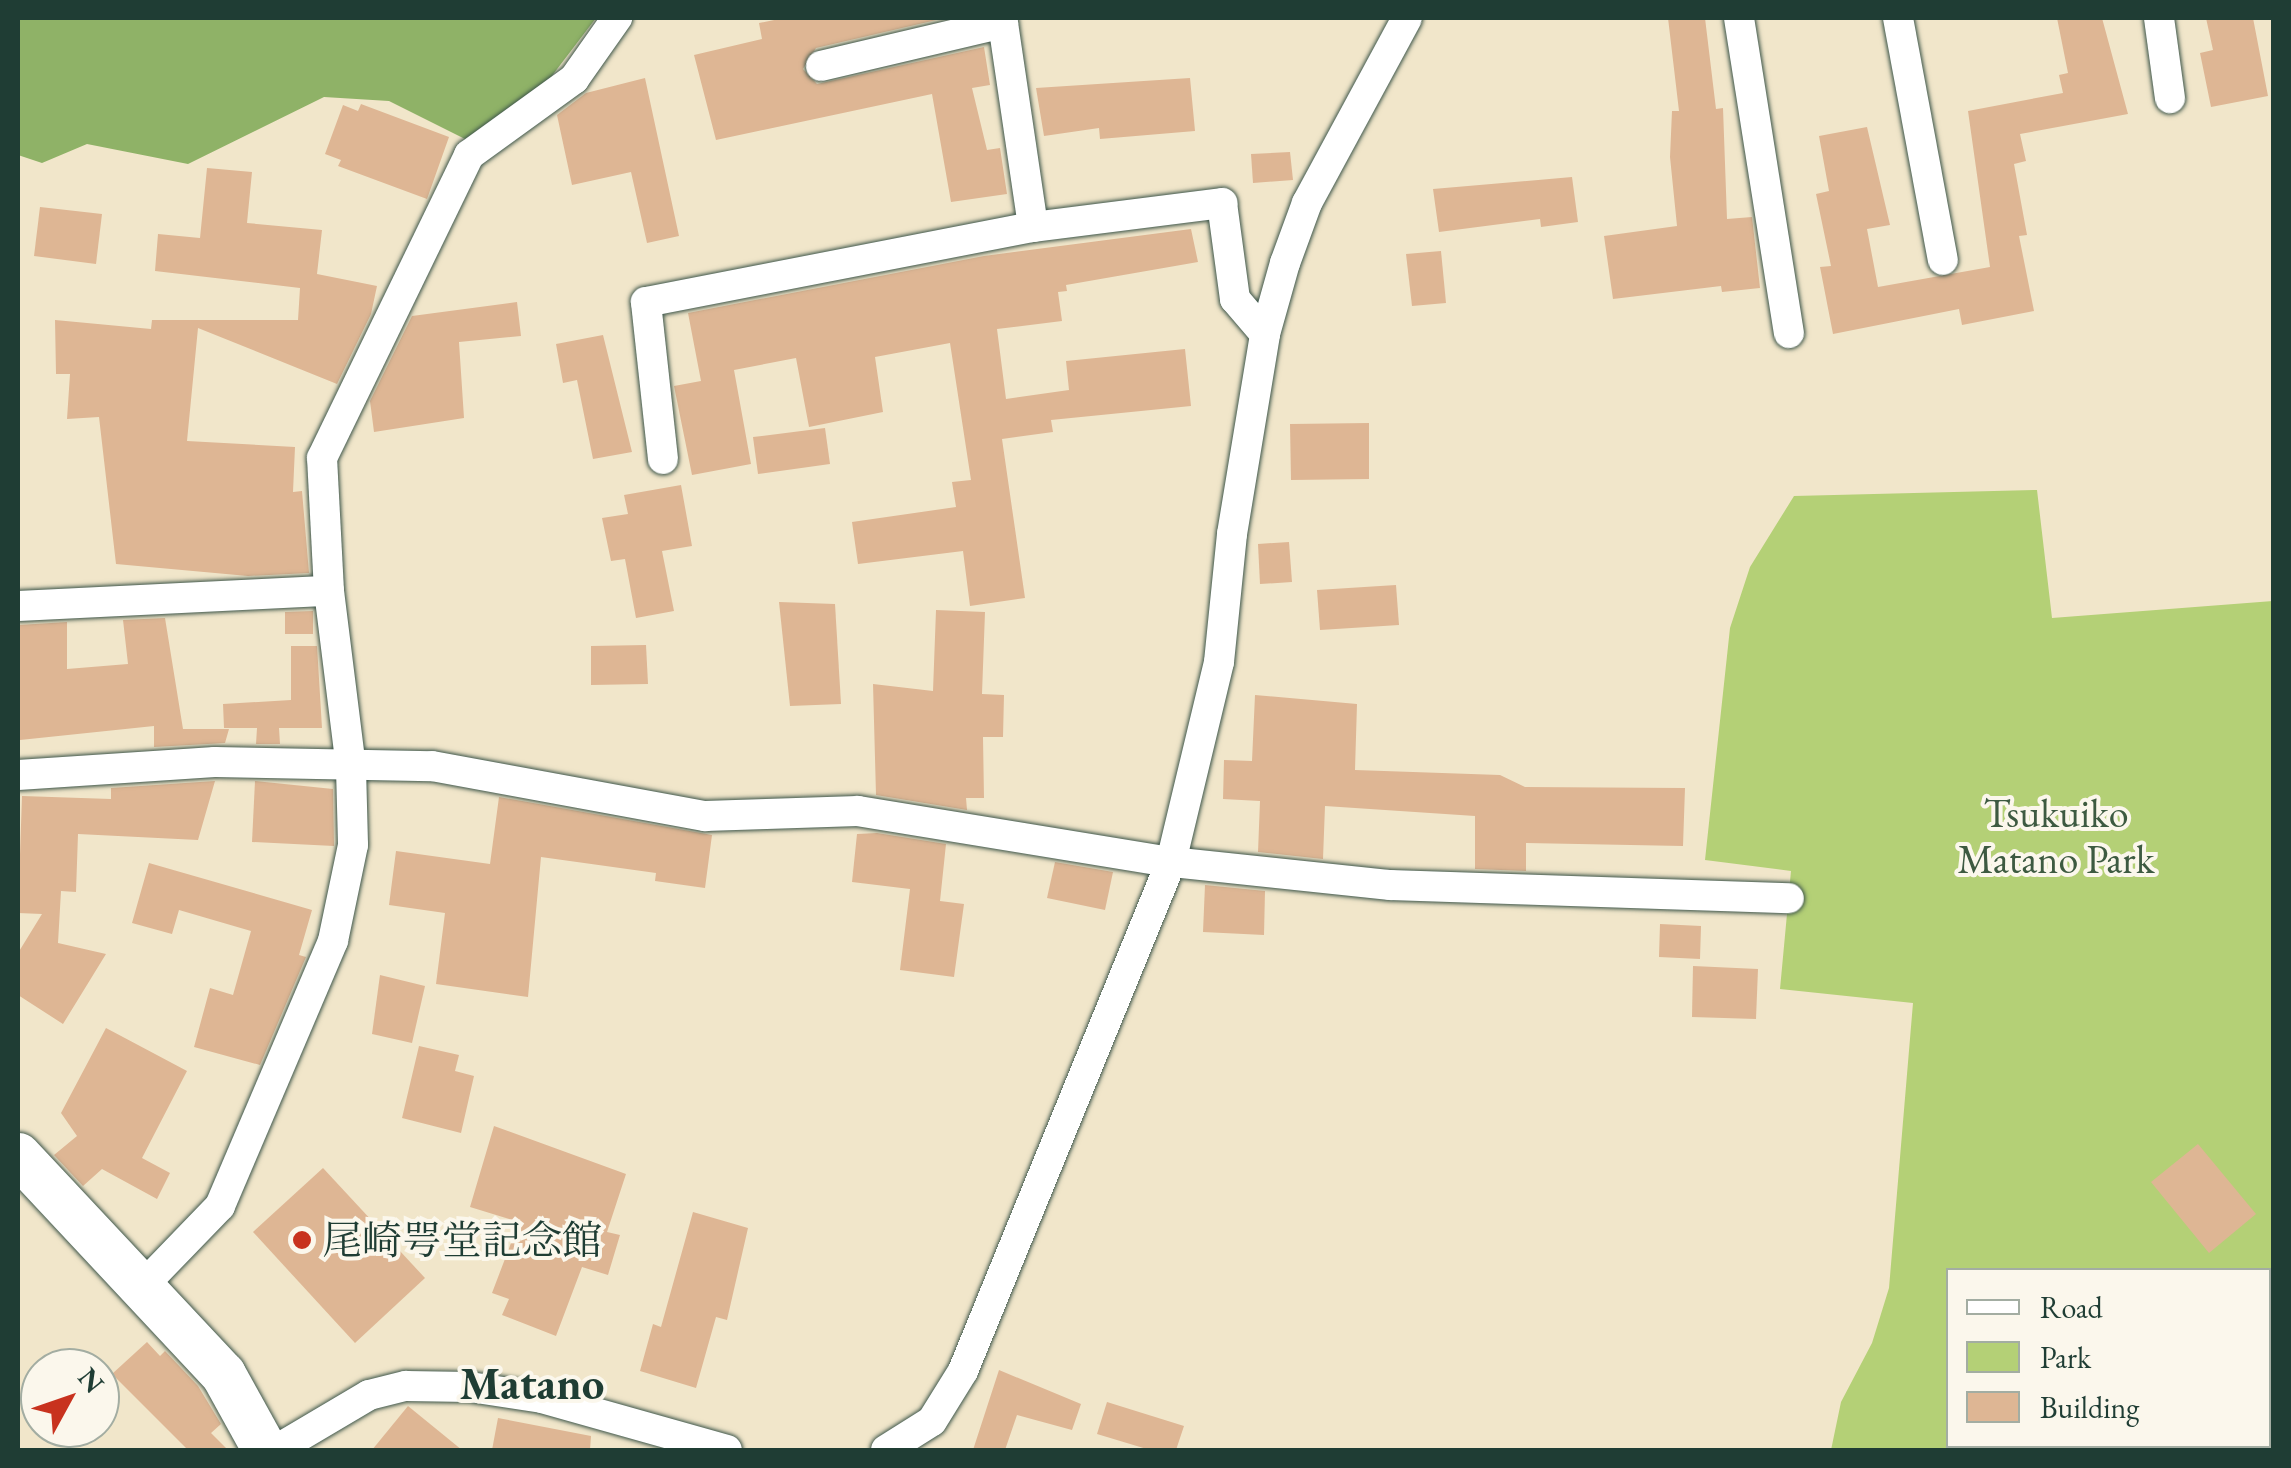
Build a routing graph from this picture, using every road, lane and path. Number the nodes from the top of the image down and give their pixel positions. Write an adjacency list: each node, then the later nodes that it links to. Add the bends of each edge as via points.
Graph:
1 (617, 18): 13 (street, via 574,79 469,156 322,458)
2 (1407, 18): 11 (street, via 1307,203)
3 (1739, 18): 10 (street)
4 (1898, 18): 9 (street)
5 (2159, 18): 7 (street)
6 (821, 66): 8 (street, via 1003,23)
7 (2170, 98)
8 (1033, 226): 11 (street, via 1222,202 1235,299); 12 (street, via 646,302)
9 (1943, 260)
10 (1789, 332)
11 (1266, 334): 17 (street, via 1219,662)
12 (663, 459)
13 (329, 591): 14 (street); 15 (street)
14 (18, 606)
15 (351, 768): 16 (street, via 215,762); 17 (street, via 432,766 704,816 858,811); 20 (street, via 353,845 333,941 270,1098 220,1206)
16 (18, 774)
17 (1171, 862): 18 (street, via 1390,885); 24 (street, via 963,1371 932,1420)
18 (1789, 898)
19 (18, 1155): 20 (street)
20 (139, 1290): 21 (street, via 223,1374)
21 (265, 1450)
22 (276, 1450): 23 (street, via 369,1395 406,1386 470,1386 542,1398)
23 (726, 1450)
24 (886, 1450)

